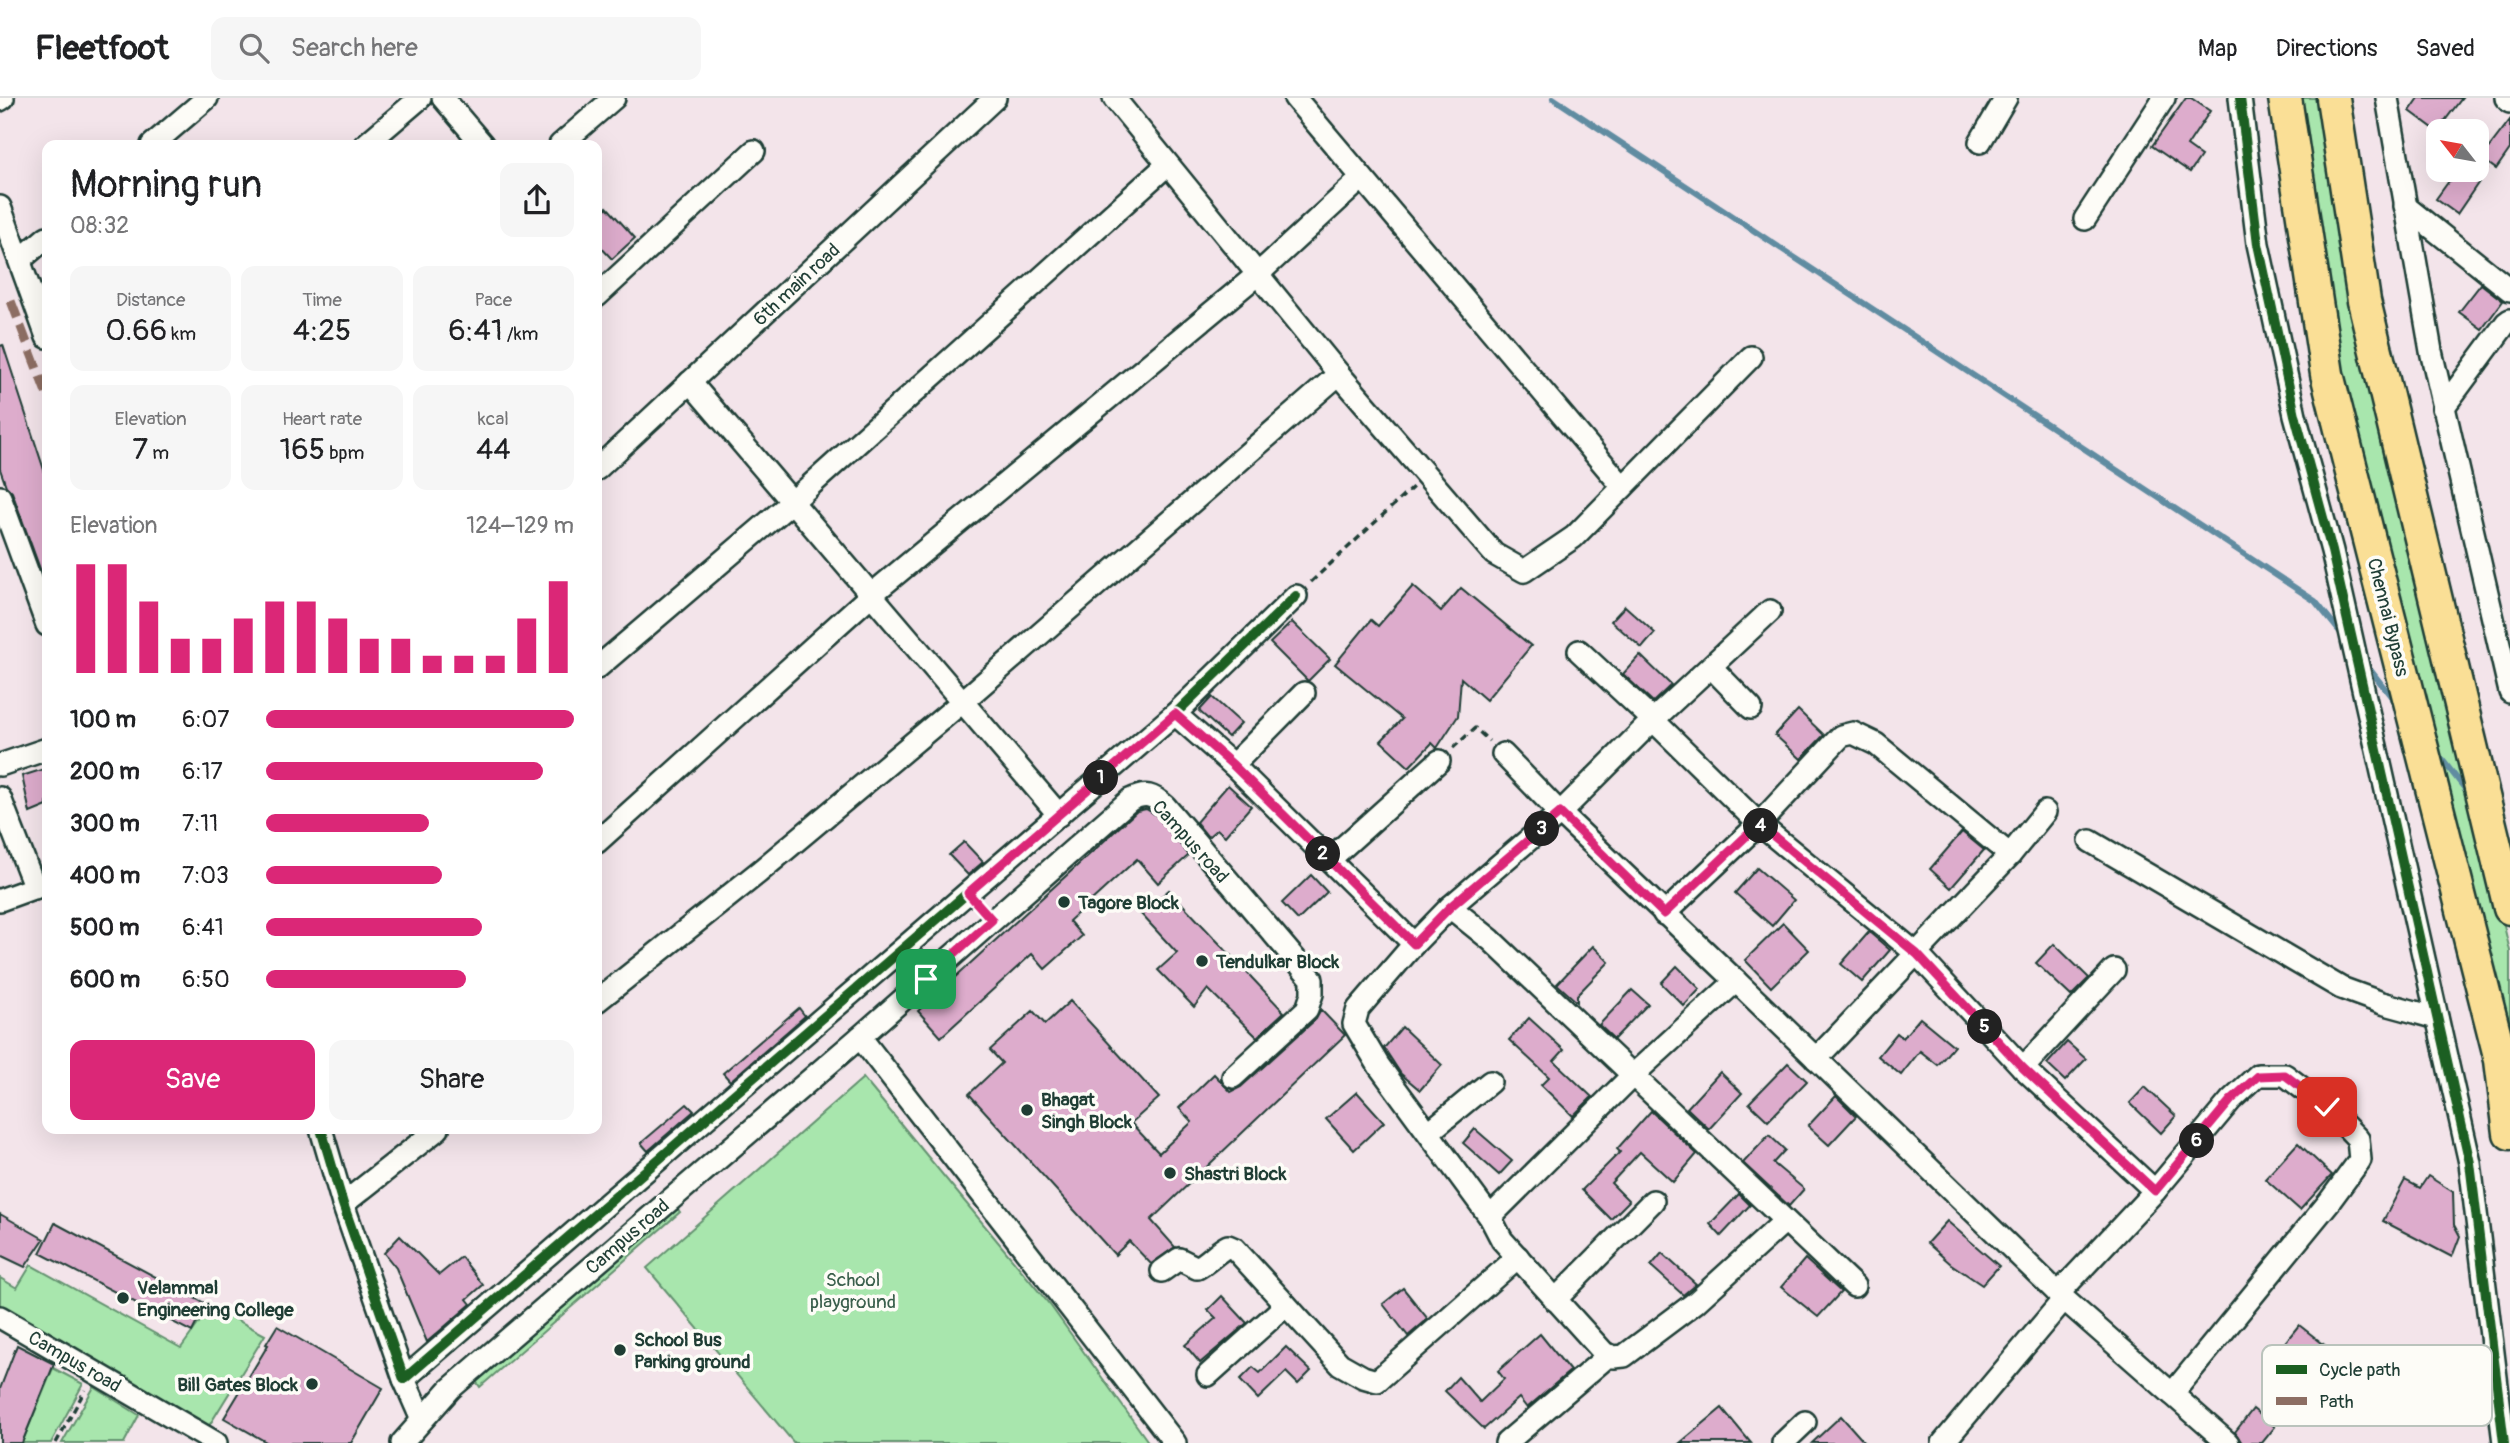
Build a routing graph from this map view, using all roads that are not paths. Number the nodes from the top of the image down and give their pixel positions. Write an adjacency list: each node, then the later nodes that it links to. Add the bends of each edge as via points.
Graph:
1 (207, 98): 16 (street)
2 (420, 98): 17 (street)
3 (443, 98): 18 (street)
4 (614, 98): 19 (street)
5 (995, 98): 36 (street, 6th main road)
6 (1114, 98): 22 (street)
7 (1295, 98): 23 (street)
8 (2006, 98): 20 (street)
9 (2164, 98): 26 (street)
10 (2240, 98): 82 (street, via 2258,244)
11 (2285, 98): 90 (highway, Chennai Bypass, via 2327,374 2501,1060)
12 (2333, 98): 74 (highway, via 2364,301)
13 (2387, 98): 24 (street)
14 (2506, 98): 15 (street)
15 (2510, 102)
16 (158, 140)
17 (371, 140)
18 (479, 140)
19 (566, 140)
20 (1980, 142)
21 (754, 151): 31 (street)
22 (1167, 165): 29 (street); 41 (street)
23 (1362, 178): 29 (street); 39 (street)
24 (2405, 206): 30 (street); 37 (street)
25 (0, 207): 28 (street)
26 (2085, 219)
27 (42, 241): 28 (street)
28 (20, 260): 33 (street)
29 (1258, 274): 35 (street); 42 (street)
30 (2510, 290)
31 (602, 291)
32 (2510, 320): 37 (street)
33 (42, 323)
34 (1751, 357): 39 (street)
35 (1339, 374): 39 (street, via 1494,554 1524,571 1574,537); 51 (street)
36 (690, 382): 38 (street, 6th main road); 41 (street)
37 (2444, 408): 49 (street)
38 (602, 464)
39 (1623, 487)
40 (0, 497): 44 (street)
41 (792, 502): 42 (street); 47 (street)
42 (872, 595): 51 (street); 66 (street)
43 (1297, 596): 53 (street)
44 (42, 611)
45 (1770, 611): 48 (street)
46 (1579, 651): 54 (street)
47 (602, 664)
48 (1711, 667): 52 (street); 54 (street)
49 (2510, 692)
50 (1304, 693): 59 (street)
51 (962, 702): 63 (street); 81 (street)
52 (1751, 708)
53 (1175, 714): 59 (street); 63 (street)
54 (1653, 720): 62 (street); 65 (street)
55 (42, 751): 58 (street)
56 (1503, 754): 62 (street)
57 (1438, 761): 69 (street)
58 (0, 765)
59 (1233, 765): 69 (street)
60 (0, 798): 64 (street)
61 (2045, 812): 68 (street)
62 (1560, 813): 73 (street); 75 (street)
63 (1059, 815): 71 (street)
64 (4, 820): 70 (street)
65 (1759, 824): 68 (street, via 1831,746 1853,733 1876,744); 75 (street); 78 (street)
66 (602, 838)
67 (2090, 841): 82 (street, via 2342,988)
68 (2010, 855): 78 (street)
69 (1329, 860): 77 (street)
70 (41, 886): 72 (street)
71 (968, 893): 76 (street); 107 (street)
72 (0, 900)
73 (1450, 907): 77 (street); 86 (street)
74 (2510, 908)
75 (1664, 914): 80 (street)
76 (992, 920): 83 (street, Campus road); 87 (street, Campus road, via 1130,800 1153,796 1312,979 1307,1009)
77 (1414, 944): 89 (street, via 1358,1009 1354,1024)
78 (1917, 954): 84 (street); 85 (street)
79 (2114, 970): 85 (street)
80 (1736, 981): 84 (street); 86 (street)
81 (602, 997)
82 (2437, 1018): 118 (street, via 2470,1163)
83 (860, 1037): 109 (street, Campus road, via 450,1389); 114 (street)
84 (1816, 1059): 101 (street)
85 (2023, 1068): 93 (street)
86 (1633, 1075): 96 (street); 97 (street)
87 (1233, 1077)
88 (1490, 1082): 89 (street)
89 (1429, 1132): 96 (street)
90 (2510, 1133)
91 (322, 1134): 95 (street)
92 (432, 1134): 95 (street)
93 (2155, 1191): 101 (street); 108 (street, via 2231,1100 2258,1076 2285,1075 2327,1107 2358,1139 2360,1160)
94 (1653, 1201): 102 (street)
95 (343, 1204): 107 (street)
96 (1490, 1216): 98 (street)
97 (1785, 1222): 100 (street); 105 (street, via 1696,1302 1624,1356)
98 (1518, 1257): 102 (street); 103 (street, via 1377,1381 1340,1364)
99 (1162, 1271): 103 (street, via 1179,1259 1197,1268 1228,1246)
100 (1854, 1286)
101 (2061, 1297): 108 (street); 116 (street)
102 (1555, 1300): 105 (street)
103 (1286, 1305): 106 (street)
104 (2, 1325): 112 (street, Campus road)
105 (1609, 1356): 111 (street)
106 (1208, 1375)
107 (404, 1379): 109 (street)
108 (2172, 1394): 117 (street)
109 (422, 1420): 113 (street, Campus road)
110 (1805, 1422): 115 (street)
111 (1516, 1440)
112 (216, 1443)
113 (402, 1443)
114 (1175, 1443)
115 (1783, 1443)
116 (1943, 1443)
117 (2228, 1443)
118 (2504, 1443)

